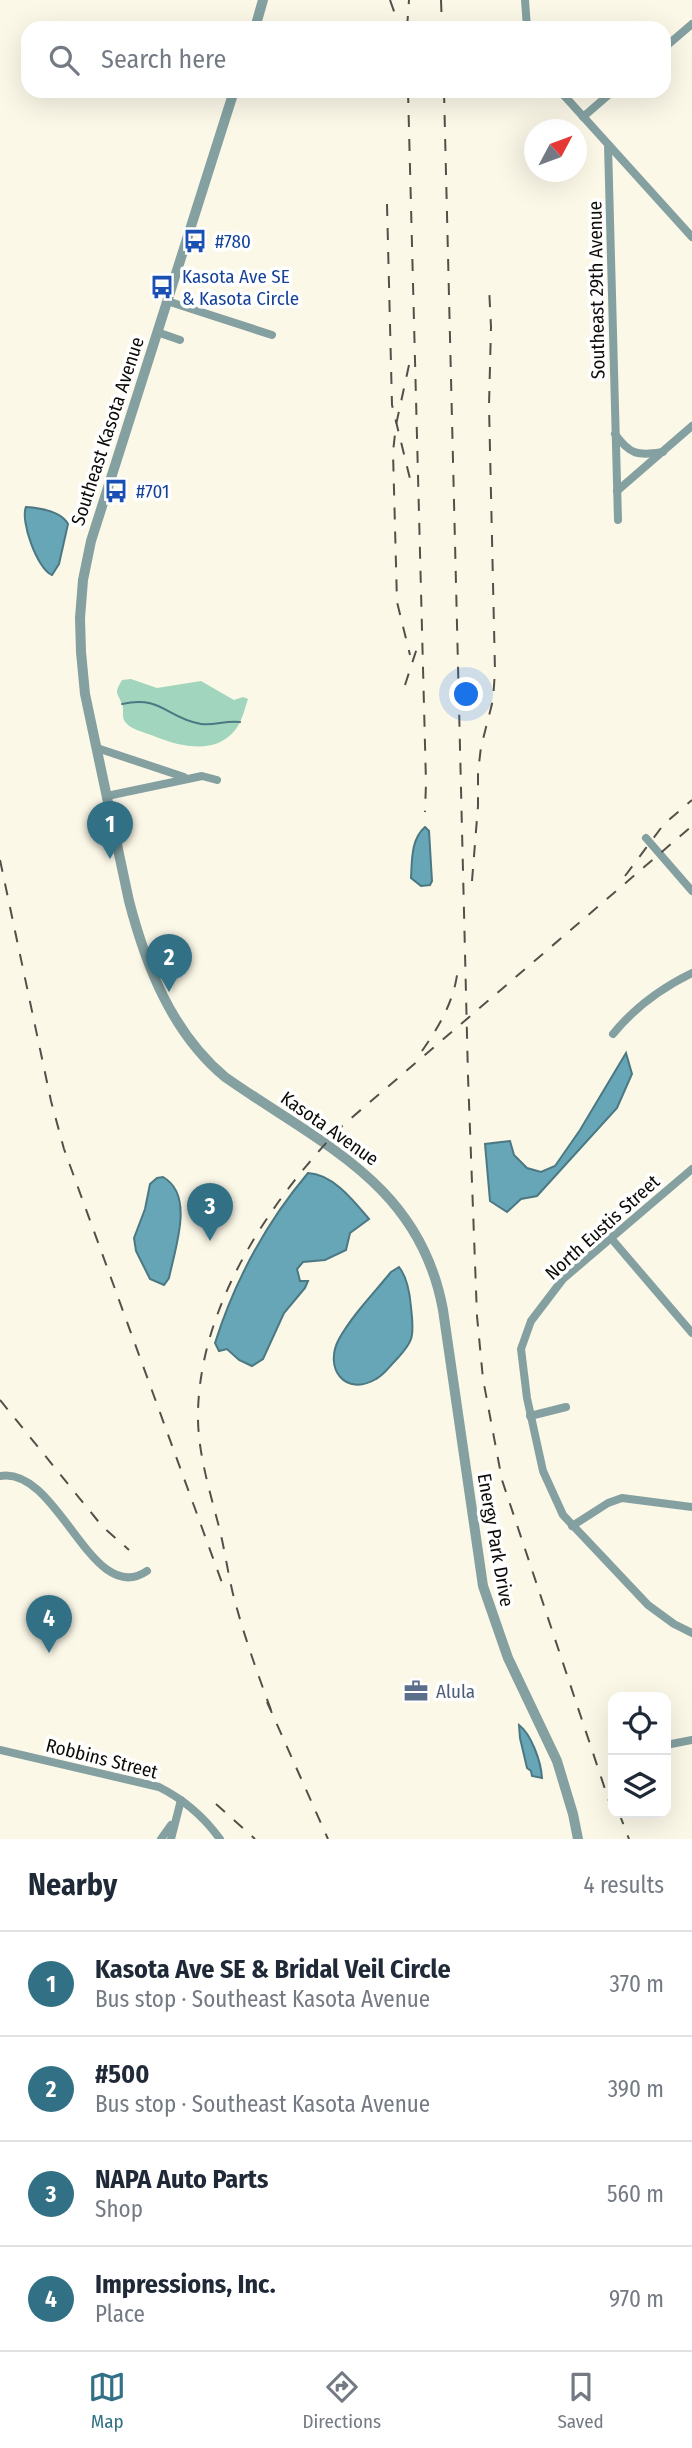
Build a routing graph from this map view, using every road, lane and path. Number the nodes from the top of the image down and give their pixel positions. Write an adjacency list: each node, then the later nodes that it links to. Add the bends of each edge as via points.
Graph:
1 (264, 0): 3 (street)
2 (525, 0): 4 (street)
3 (257, 21)
4 (526, 21)
5 (692, 24): 6 (street)
6 (671, 42)
7 (232, 98): 13 (street, Southeast Kasota Avenue)
8 (566, 98): 10 (street)
9 (605, 98): 10 (street)
10 (583, 117): 11 (street)
11 (608, 145): 12 (street); 18 (street, Southeast 29th Avenue)
12 (692, 237)
13 (167, 301): 14 (street, Southeast Kasota Avenue); 15 (street)
14 (157, 331): 16 (street); 22 (street, Southeast Kasota Avenue, via 96,522 83,580 79,637)
15 (272, 335)
16 (180, 340)
17 (692, 426): 19 (street)
18 (615, 434): 19 (street, via 626,449 642,455); 20 (street, Southeast 29th Avenue)
19 (663, 452): 20 (street)
20 (617, 491): 21 (street, Southeast 29th Avenue)
21 (618, 520)
22 (97, 748): 23 (street); 25 (street, Southeast Kasota Avenue)
23 (186, 778): 24 (street); 25 (street)
24 (217, 780)
25 (107, 796): 29 (street, Southeast Kasota Avenue, via 138,935)
26 (646, 838): 27 (street)
27 (692, 891)
28 (692, 973): 30 (street, via 649,998)
29 (182, 1028): 34 (street, Kasota Avenue, via 220,1072 362,1170 398,1206 435,1276)
30 (613, 1034)
31 (692, 1169): 32 (street, North Eustis Street)
32 (610, 1237): 33 (street); 36 (street, North Eustis Street, via 552,1292 531,1321 521,1349)
33 (692, 1333)
34 (450, 1357): 50 (street, Energy Park Drive, via 483,1586 508,1658 557,1761)
35 (566, 1407): 36 (street)
36 (530, 1416): 39 (street, via 549,1490)
37 (0, 1476): 40 (street, via 18,1476 37,1489 113,1575 134,1578)
38 (692, 1507): 39 (street, via 622,1498)
39 (572, 1526): 41 (street, via 648,1605)
40 (147, 1571)
41 (692, 1633)
42 (692, 1740): 43 (street)
43 (671, 1744)
44 (0, 1750): 45 (street, Robbins Street, via 141,1782)
45 (181, 1800): 46 (street); 49 (street, Robbins Street)
46 (175, 1819): 47 (street); 48 (street)
47 (161, 1839)
48 (171, 1839)
49 (220, 1839)
50 (578, 1839)

